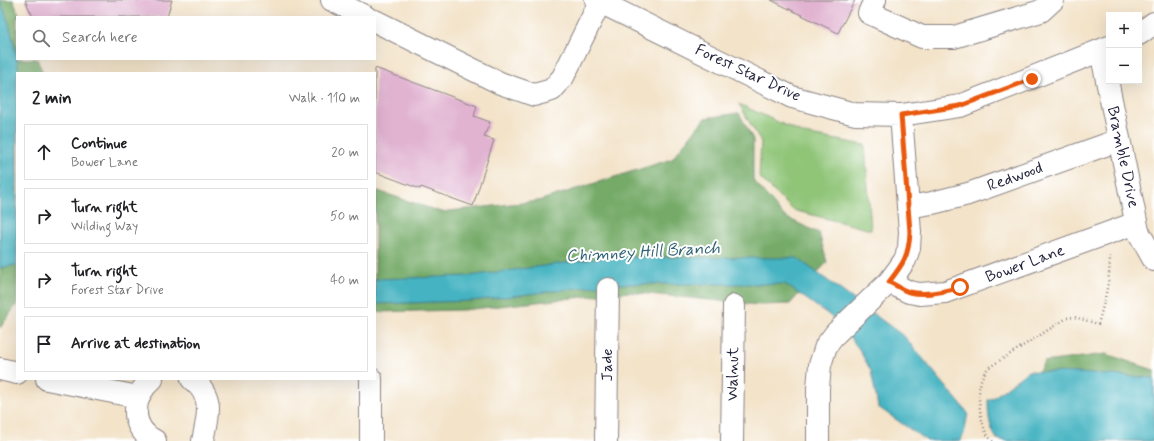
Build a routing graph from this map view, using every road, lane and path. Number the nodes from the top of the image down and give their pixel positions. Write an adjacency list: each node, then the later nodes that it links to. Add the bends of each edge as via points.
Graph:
1 (332, 0): 5 (street)
2 (875, 0): 3 (street, via 869,13 922,37 954,37 1041,11)
3 (1053, 0)
4 (598, 1): 6 (street, via 563,77 552,90 534,95 500,83); 10 (street, Forest Star Drive, via 792,97 855,114)
5 (364, 16)
6 (376, 21)
7 (1154, 23): 8 (street)
8 (1142, 32)
9 (1105, 49): 10 (street, Forest Star Drive, via 960,106); 11 (street, Bramble Drive)
10 (901, 115): 12 (street)
11 (1119, 140): 12 (street, Redwood, via 963,195); 13 (street, Bramble Drive)
12 (908, 207): 16 (street, via 909,248 905,260)
13 (1136, 223): 14 (street, Bower Lane); 15 (street, Bramble Drive)
14 (1110, 233): 16 (street, Bower Lane, via 945,292 920,294); 32 (path, via 1110,279 1098,324 1074,317 1067,318 988,368 982,376 979,386 982,419 988,436)
15 (1154, 260)
16 (883, 288): 31 (street, via 826,346 820,365 818,388)
17 (608, 289): 29 (street, Jade)
18 (734, 306): 30 (street, Walnut)
19 (0, 369): 20 (street)
20 (16, 373)
21 (52, 380): 25 (street)
22 (151, 380): 25 (street)
23 (193, 380): 27 (street, via 206,395 209,407)
24 (371, 380): 28 (street)
25 (138, 397): 26 (street, via 137,420 142,430)
26 (154, 441)
27 (203, 441)
28 (371, 441)
29 (606, 441)
30 (732, 441)
31 (818, 441)
32 (993, 441)

